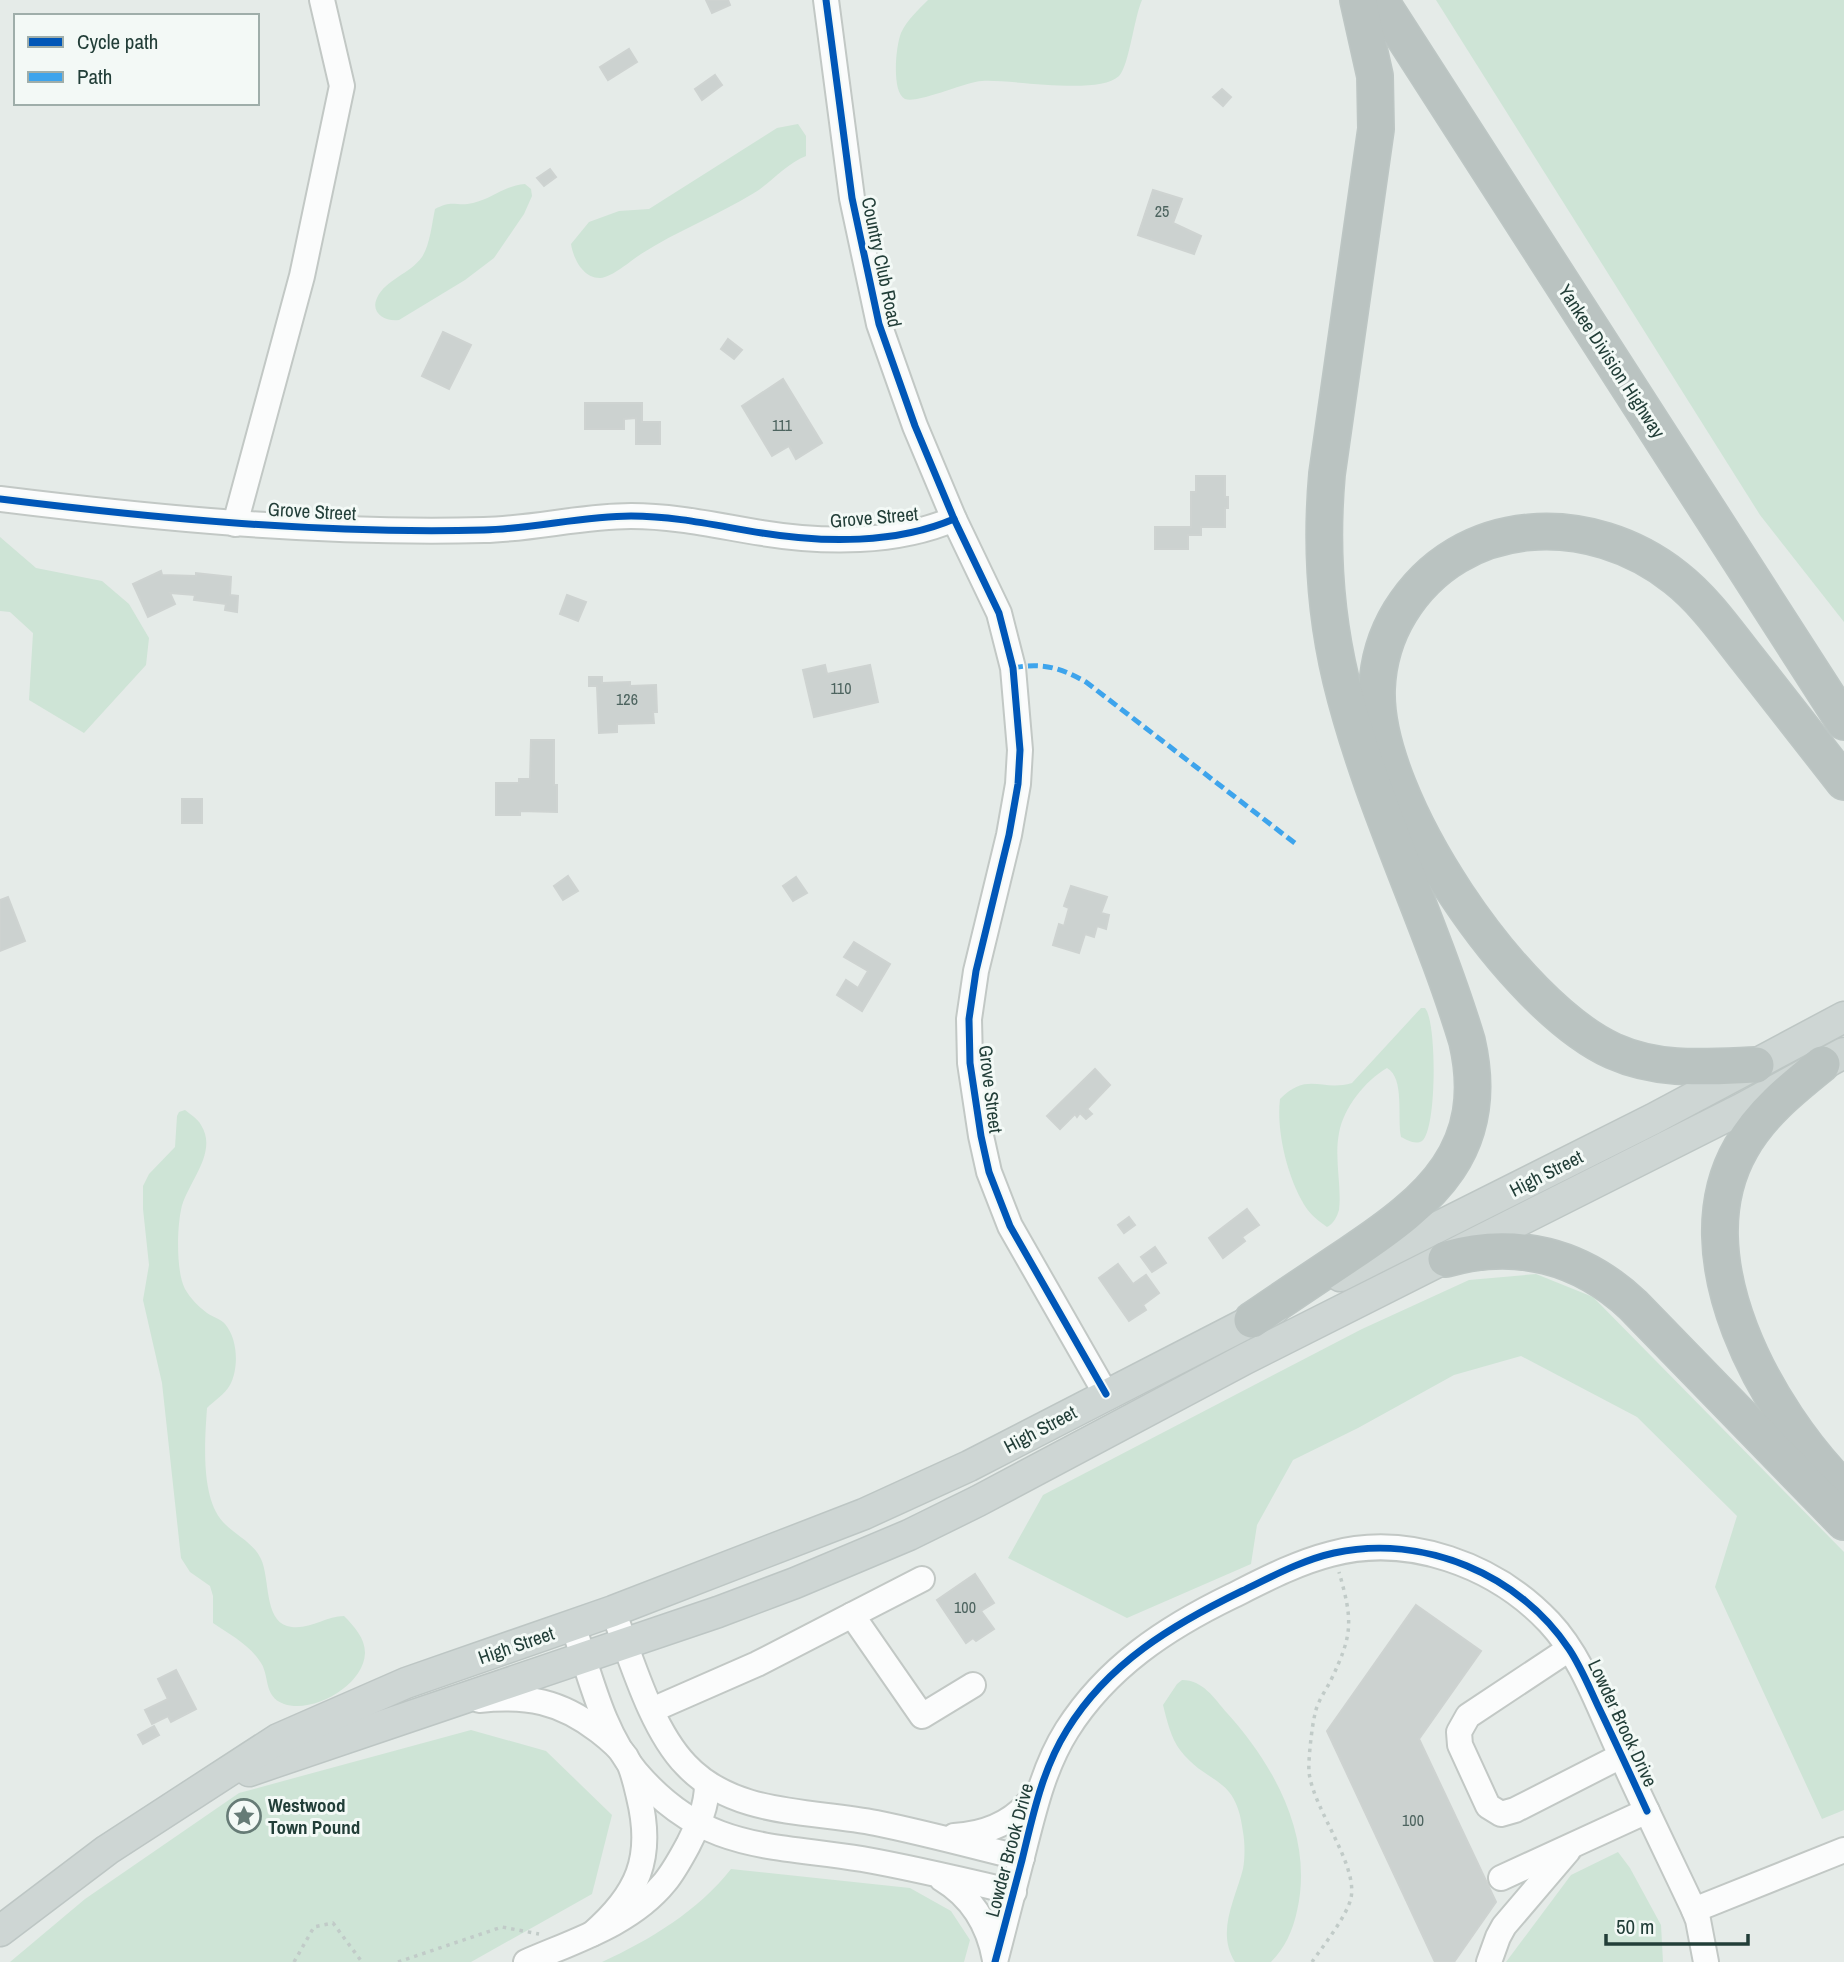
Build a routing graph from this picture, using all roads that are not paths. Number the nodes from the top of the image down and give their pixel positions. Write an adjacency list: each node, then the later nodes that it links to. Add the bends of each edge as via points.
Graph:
1 (322, 0): 7 (street, via 342,86 302,276)
2 (826, 0): 6 (street, Country Club Road, via 852,198 879,324)
3 (1358, 0): 14 (highway, via 1375,76 1376,129 1327,474 1327,589 1335,653 1352,723 1467,1041 1471,1101 1453,1161 1422,1201)
4 (1380, 0): 8 (highway, Yankee Division Highway)
5 (0, 499): 7 (street, Grove Street)
6 (954, 519): 7 (street, Grove Street, via 910,533 837,538 765,533 672,517 629,516 488,530); 15 (street, Grove Street, via 995,605 1011,654 1020,750 1013,817 970,1003 969,1047 981,1136 1010,1226)
7 (235, 524)
8 (1844, 722)
9 (1844, 782): 12 (highway, via 1687,587 1647,559 1594,538 1529,532 1500,536 1467,549 1438,568 1413,593 1384,646 1378,674 1378,714 1396,780 1454,890 1508,963 1566,1021 1616,1053 1661,1066)
10 (1844, 1017): 12 (main road, High Street)
11 (1833, 1058): 13 (main road, High Street); 16 (highway, via 1770,1108 1751,1132 1730,1170 1718,1227 1729,1293 1760,1373 1794,1430)
12 (1756, 1065): 14 (main road, High Street)
13 (1446, 1259): 17 (highway, via 1521,1251 1567,1261 1595,1275 1633,1305); 22 (main road, High Street, via 920,1529 785,1587)
14 (1252, 1320): 15 (main road, High Street)
15 (1106, 1394): 19 (main road, High Street, via 875,1509)
16 (1844, 1489)
17 (1844, 1522)
18 (922, 1579): 20 (street)
19 (613, 1611): 21 (main road, High Street); 22 (street, Lowder Brook Drive)
20 (852, 1615): 25 (street, via 922,1716); 27 (street, via 757,1664)
21 (573, 1626): 24 (street, Lowder Brook Drive); 30 (main road, High Street, via 406,1682 328,1715 278,1739)
22 (626, 1644): 24 (main road, High Street); 27 (street, Lowder Brook Drive)
23 (1569, 1648): 28 (street, Lowder Brook Drive); 28 (street, via 1468,1716 1460,1745 1488,1806 1501,1814 1515,1810); 32 (street, Lowder Brook Drive, via 1527,1601 1474,1568 1408,1550 1370,1548 1334,1553 1284,1570 1201,1611 1142,1648 1086,1703 1054,1753)
24 (584, 1659): 26 (main road, High Street); 29 (street, Lowder Brook Drive, via 610,1730)
25 (973, 1685)
26 (444, 1706): 29 (street, via 500,1698 543,1701 589,1723); 30 (main road, High Street)
27 (652, 1710): 31 (street, Lowder Brook Drive, via 675,1752)
28 (1621, 1756): 33 (street, Lowder Brook Drive)
29 (626, 1757): 34 (street, Lowder Brook Drive, via 660,1796); 44 (street, via 643,1814 643,1854 630,1893)
30 (211, 1784): 43 (main road, High Street, via 107,1850)
31 (707, 1784): 34 (street); 35 (street, Lowder Brook Drive, via 754,1805)
32 (1041, 1787): 35 (street, via 1025,1808 994,1828); 38 (street, Lowder Brook Drive)
33 (1647, 1811): 36 (street); 42 (street, Lowder Brook Drive)
34 (699, 1824): 39 (street, Lowder Brook Drive, via 733,1839 769,1847); 44 (street, via 655,1893)
35 (933, 1836): 38 (street, Lowder Brook Drive)
36 (1573, 1845): 40 (street); 47 (street, via 1504,1926)
37 (1844, 1850): 42 (street)
38 (1022, 1858): 41 (street, Lowder Brook Drive)
39 (922, 1871): 41 (street, Lowder Brook Drive); 45 (street, via 949,1883 971,1903 985,1925)
40 (1501, 1878)
41 (1014, 1892): 45 (street, Lowder Brook Drive)
42 (1693, 1910): 48 (street, Lowder Brook Drive)
43 (0, 1931)
44 (592, 1934): 46 (street)
45 (996, 1961)
46 (526, 1962)
47 (1489, 1962)
48 (1706, 1962)

